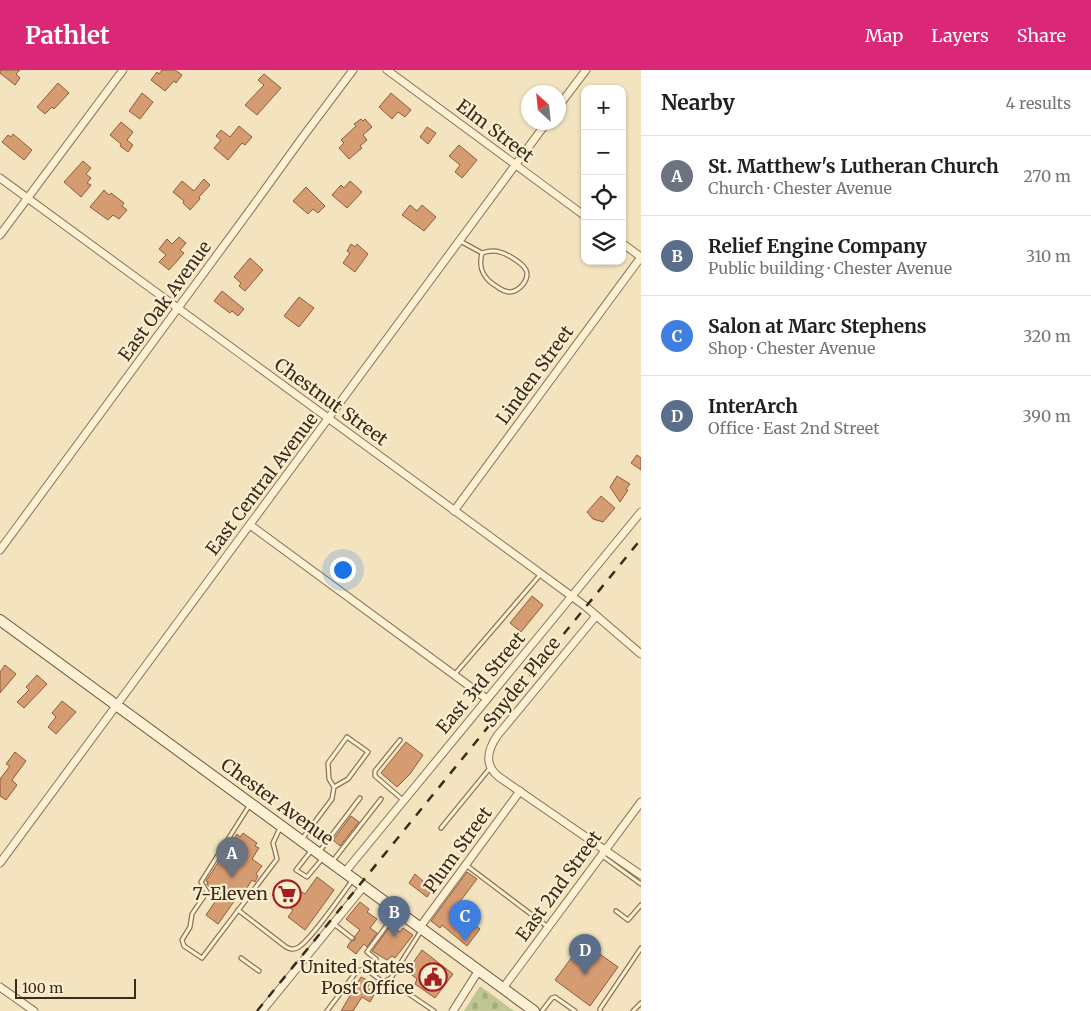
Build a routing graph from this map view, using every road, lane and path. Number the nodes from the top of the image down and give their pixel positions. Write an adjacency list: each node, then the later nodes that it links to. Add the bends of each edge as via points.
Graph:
1 (122, 70): 9 (street)
2 (353, 70): 16 (street, East Oak Avenue)
3 (388, 70): 7 (street, Elm Street)
4 (586, 70): 5 (street)
5 (566, 96)
6 (541, 130): 7 (street, East Central Avenue)
7 (516, 165): 10 (street, Elm Street); 12 (street, East Central Avenue)
8 (0, 178): 9 (street, Chestnut Street)
9 (27, 198): 11 (street); 16 (street, Chestnut Street)
10 (581, 213)
11 (0, 235)
12 (460, 240): 14 (lane); 17 (street, East Central Avenue)
13 (626, 246): 15 (street)
14 (482, 253): 14 (lane, via 481,271 488,281 508,292 516,291 523,284 527,276 525,268 517,261 495,250)
15 (641, 257): 18 (street, Linden Street)
16 (178, 308): 17 (street, Chestnut Street); 21 (street, East Oak Avenue)
17 (329, 419): 18 (street, Chestnut Street); 20 (street, East Central Avenue)
18 (454, 511): 22 (street, Chestnut Street)
19 (641, 512): 23 (street, East 3rd Street)
20 (250, 525): 27 (street); 29 (street, East Central Avenue)
21 (0, 550)
22 (541, 574): 23 (street, Chestnut Street); 27 (lane)
23 (572, 597): 24 (street, Chestnut Street); 28 (street, East 3rd Street)
24 (596, 616): 26 (street, Chestnut Street); 31 (street, Snyder Place, via 490,745 488,760)
25 (0, 620): 29 (main road, Chester Avenue)
26 (641, 654)
27 (454, 675): 28 (street)
28 (488, 699): 36 (street, East 3rd Street)
29 (118, 705): 38 (main road, Chester Avenue); 44 (street, East Central Avenue)
30 (400, 740): 36 (lane, via 375,771 375,776)
31 (492, 770): 33 (street); 40 (lane)
32 (334, 787): 32 (lane, via 348,779 368,752 347,737 328,763 329,778); 41 (lane, via 332,799)
33 (520, 791): 42 (street); 45 (street, Plum Street)
34 (360, 798): 43 (lane)
35 (381, 799): 43 (lane)
36 (404, 800): 46 (street, East 3rd Street)
37 (641, 802): 42 (street, East 2nd Street)
38 (252, 803): 39 (main road, Chester Avenue); 51 (lane, via 201,882 208,892 192,914 190,927 182,940 184,946 202,958)
39 (282, 826): 41 (main road, Chester Avenue); 51 (lane, via 273,844 277,859)
40 (441, 828)
41 (302, 840): 43 (main road, Chester Avenue)
42 (602, 852): 47 (street); 48 (lane); 55 (street, East 2nd Street)
43 (322, 855): 43 (lane, via 296,870 307,877); 46 (main road, Chester Avenue)
44 (0, 864)
45 (465, 865): 55 (lane); 56 (street, Plum Street)
46 (350, 875): 49 (main road, Chester Avenue); 51 (lane, via 308,939 292,950)
47 (641, 875)
48 (641, 884)
49 (364, 886): 52 (main road, Chester Avenue); 54 (street)
50 (641, 905): 53 (lane, via 628,920)
51 (238, 910)
52 (398, 911): 56 (main road, Chester Avenue); 60 (lane, via 367,952)
53 (616, 911)
54 (333, 924): 57 (lane); 68 (street)
55 (548, 926): 64 (street, East 2nd Street)
56 (422, 928): 61 (main road, Chester Avenue); 69 (lane, via 391,978 383,982 367,970 360,969)
57 (352, 938)
58 (641, 948): 75 (lane)
59 (241, 958): 62 (lane)
60 (376, 959)
61 (478, 970): 64 (main road, Chester Avenue); 71 (street)
62 (259, 971)
63 (0, 986): 67 (street)
64 (503, 988): 72 (main road, Chester Avenue)
65 (403, 990): 70 (lane)
66 (641, 1003): 76 (lane)
67 (34, 1011)
68 (262, 1011)
69 (327, 1011)
70 (434, 1011)
71 (453, 1011)
72 (534, 1011)
73 (542, 1011): 74 (lane, via 555,997)
74 (575, 1011)
75 (600, 1011)
76 (633, 1011)

